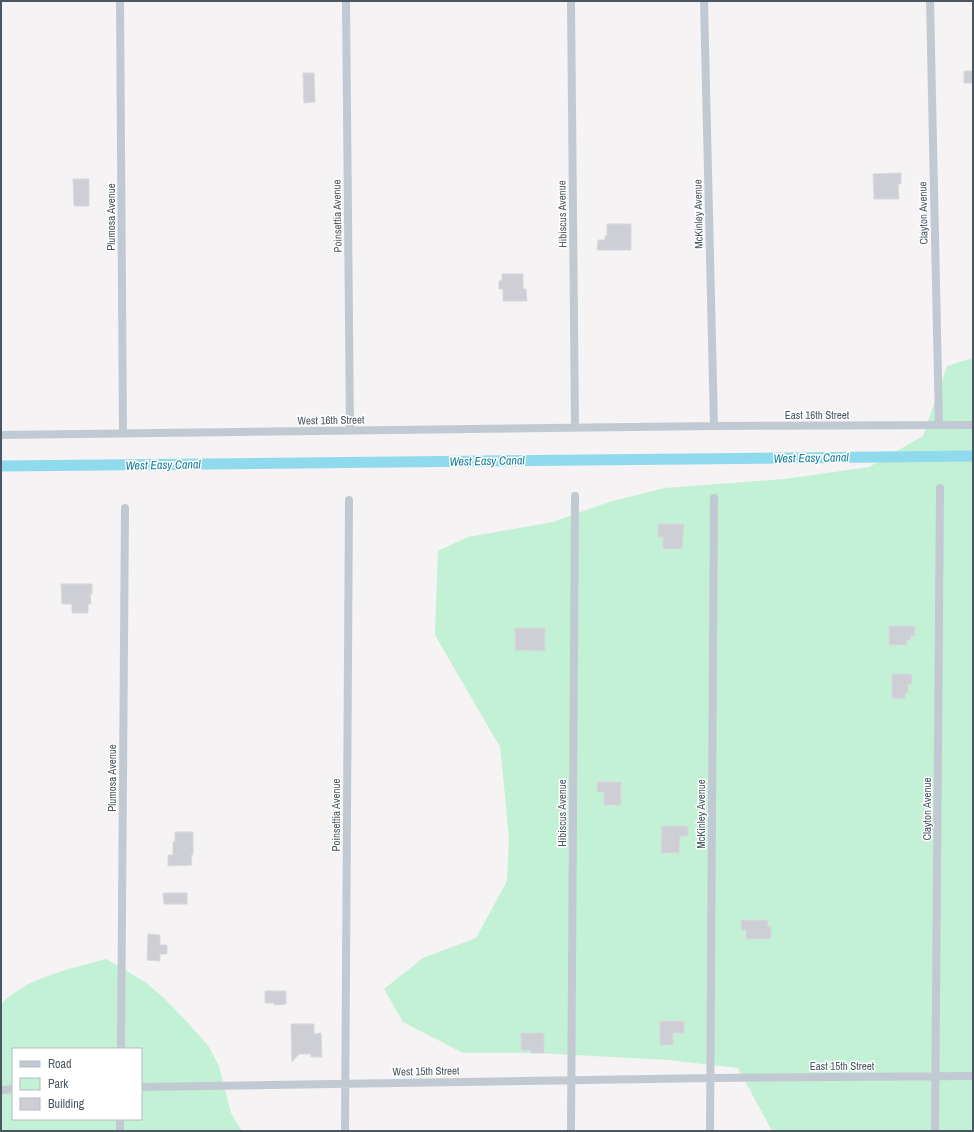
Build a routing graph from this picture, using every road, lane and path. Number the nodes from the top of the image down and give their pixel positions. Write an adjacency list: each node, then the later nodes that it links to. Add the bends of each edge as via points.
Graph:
1 (120, 1): 12 (street, Plumosa Avenue)
2 (346, 1): 11 (street, Poinsettia Avenue)
3 (571, 1): 10 (street, Hibiscus Avenue)
4 (704, 1): 8 (street, McKinley Avenue)
5 (930, 1): 6 (street, Clayton Avenue)
6 (939, 425): 7 (street, East 16th Street); 8 (street, East 16th Street)
7 (973, 425)
8 (714, 426): 9 (street, East 16th Street)
9 (661, 427): 10 (street, West 16th Street)
10 (575, 428): 11 (street, West 16th Street)
11 (350, 430): 12 (street, West 16th Street)
12 (123, 433): 13 (street, West 16th Street)
13 (1, 435)
14 (940, 488): 20 (street, Clayton Avenue)
15 (575, 496): 23 (street, Hibiscus Avenue)
16 (714, 498): 22 (street, McKinley Avenue)
17 (350, 500): 24 (street, Poinsettia Avenue)
18 (125, 508): 19 (street, Plumosa Avenue)
19 (121, 1048)
20 (936, 1076): 21 (street, East 15th Street); 22 (street, East 15th Street); 33 (street, Clayton Avenue)
21 (973, 1076)
22 (711, 1078): 23 (street, West 15th Street); 32 (street, McKinley Avenue)
23 (571, 1080): 24 (street, West 15th Street); 31 (street, Hibiscus Avenue)
24 (345, 1083): 25 (street, West 15th Street); 30 (street, Poinsettia Avenue)
25 (142, 1087)
26 (1, 1090): 27 (street)
27 (12, 1090)
28 (120, 1120): 29 (street)
29 (120, 1131)
30 (345, 1131)
31 (570, 1131)
32 (710, 1131)
33 (935, 1131)

